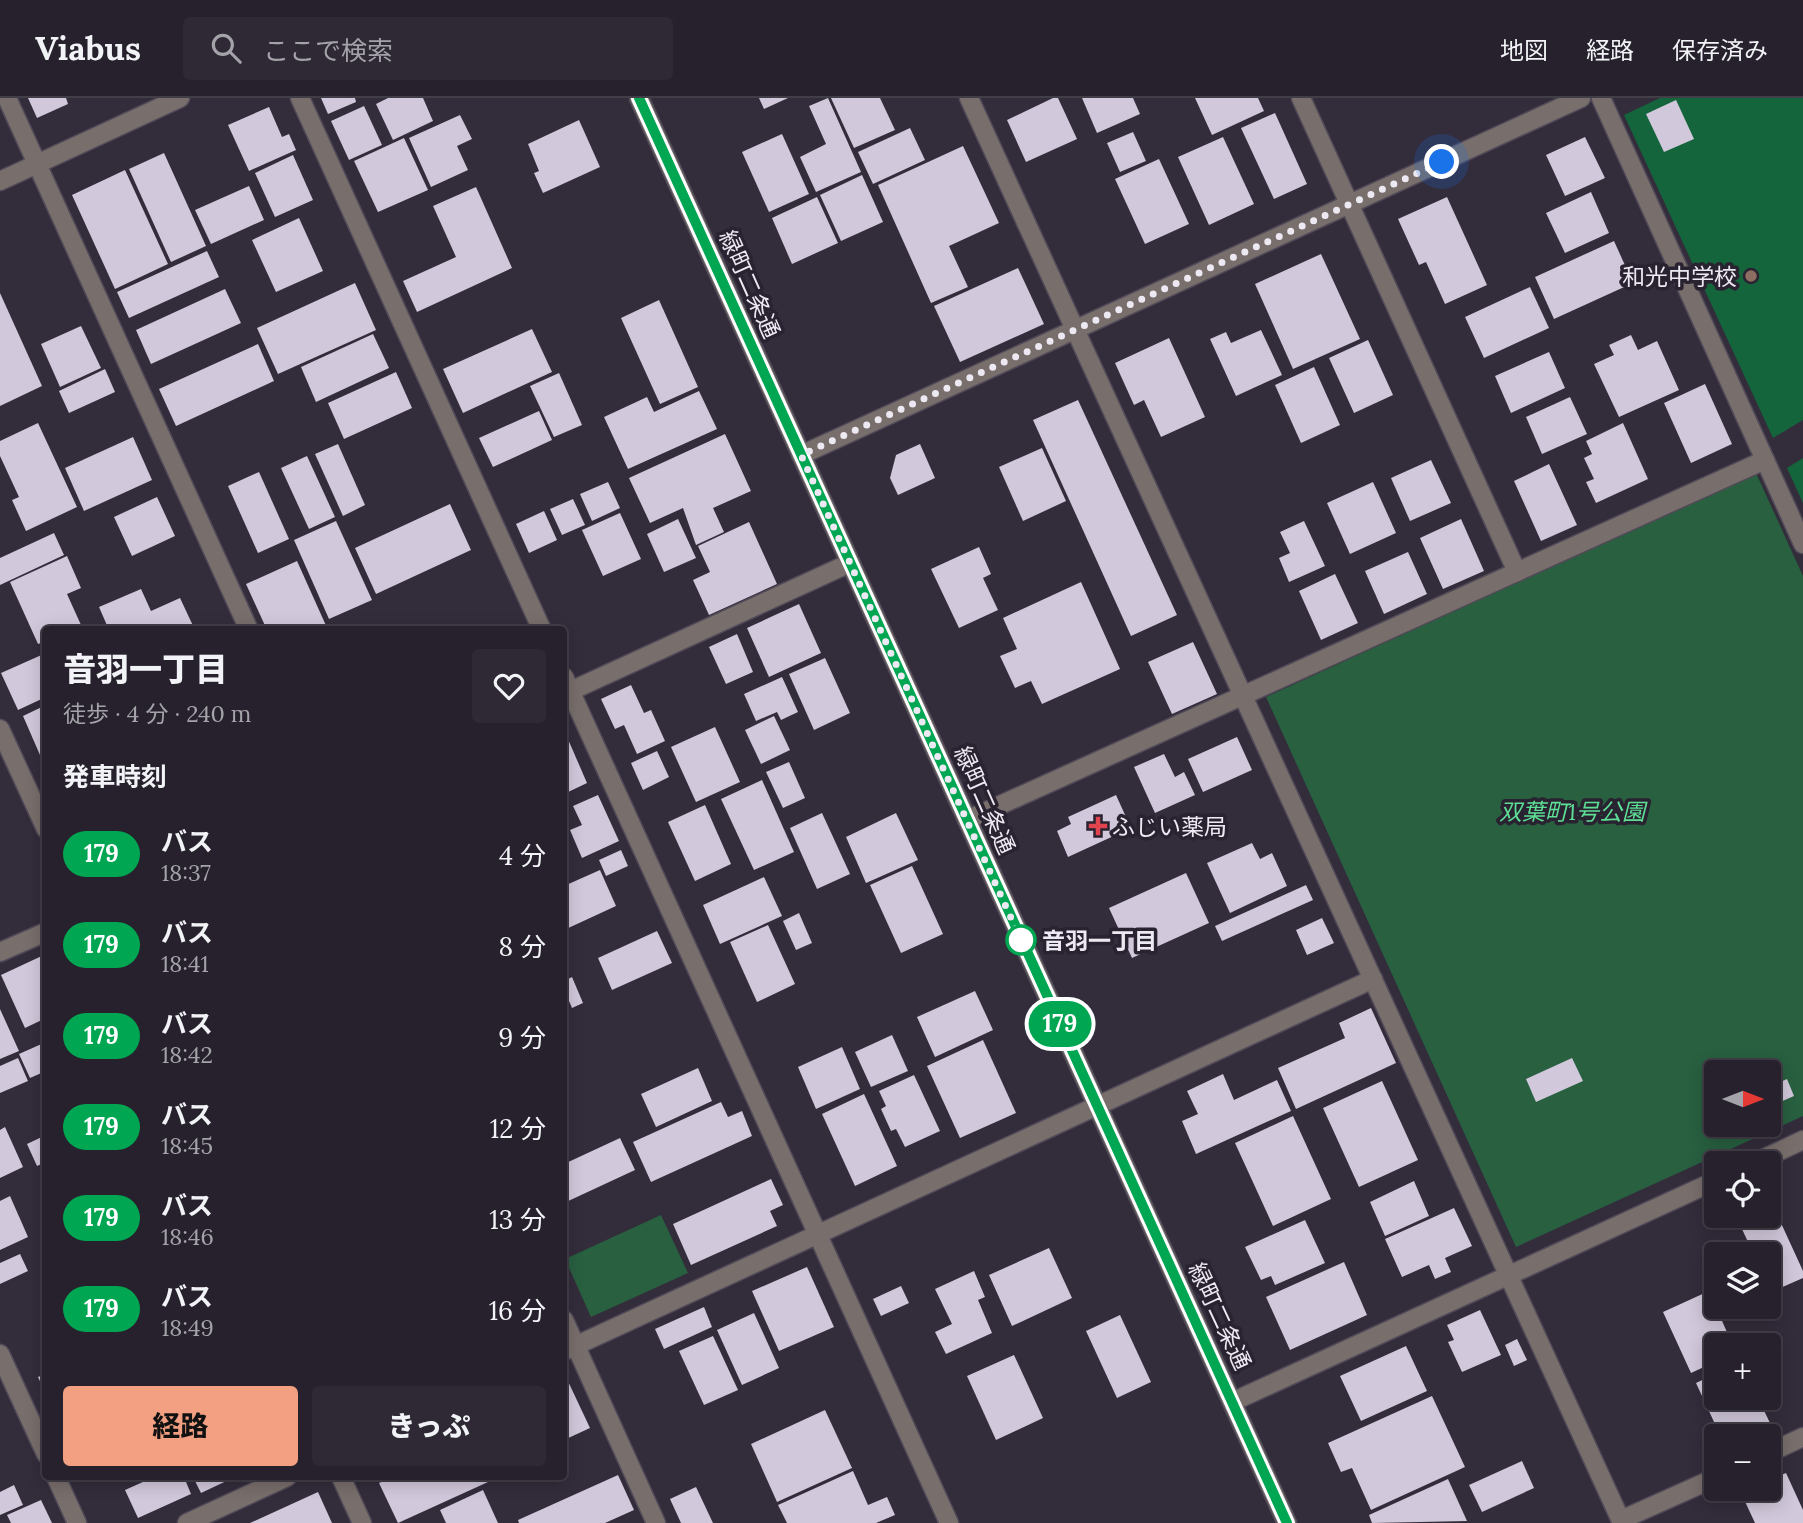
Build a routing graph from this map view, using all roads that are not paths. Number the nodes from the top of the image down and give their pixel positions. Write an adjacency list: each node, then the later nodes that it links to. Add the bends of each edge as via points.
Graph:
1 (7, 98): 9 (street)
2 (180, 98): 9 (street)
3 (300, 98): 19 (street)
4 (639, 98): 13 (street, 緑町二条通)
5 (969, 98): 12 (street)
6 (1301, 98): 11 (street)
7 (1581, 98): 11 (street)
8 (1601, 98): 14 (street)
9 (37, 164): 10 (street); 18 (street)
10 (0, 180)
11 (1349, 204): 12 (street); 17 (street)
12 (1075, 329): 13 (street); 22 (street)
13 (801, 455): 16 (street, 緑町二条通)
14 (1765, 460): 15 (street); 17 (street)
15 (1803, 544)
16 (850, 563): 20 (street); 25 (street, 緑町二条通)
17 (1517, 572): 22 (street)
18 (247, 626)
19 (540, 626)
20 (567, 687)
21 (567, 689): 33 (street)
22 (1243, 696): 25 (street); 28 (street)
23 (0, 729): 24 (street)
24 (42, 820)
25 (967, 820): 29 (street, 緑町二条通)
26 (42, 934): 27 (street)
27 (0, 952)
28 (1373, 979): 29 (street); 34 (street)
29 (1097, 1106): 33 (street); 37 (street, 緑町二条通)
30 (1803, 1140): 31 (street)
31 (1780, 1151)
32 (1704, 1186): 34 (street)
33 (817, 1234): 35 (street); 50 (street)
34 (1509, 1275): 37 (street); 45 (street)
35 (569, 1348): 49 (street)
36 (0, 1354): 39 (street)
37 (1232, 1402): 51 (street, 緑町二条通)
38 (1803, 1437): 40 (street)
39 (42, 1445)
40 (1781, 1447)
41 (57, 1480): 46 (street)
42 (280, 1480): 47 (street)
43 (342, 1480): 48 (street)
44 (1704, 1483): 45 (street)
45 (1622, 1522)
46 (77, 1523)
47 (187, 1523)
48 (362, 1523)
49 (656, 1523)
50 (949, 1523)
51 (1287, 1523)

